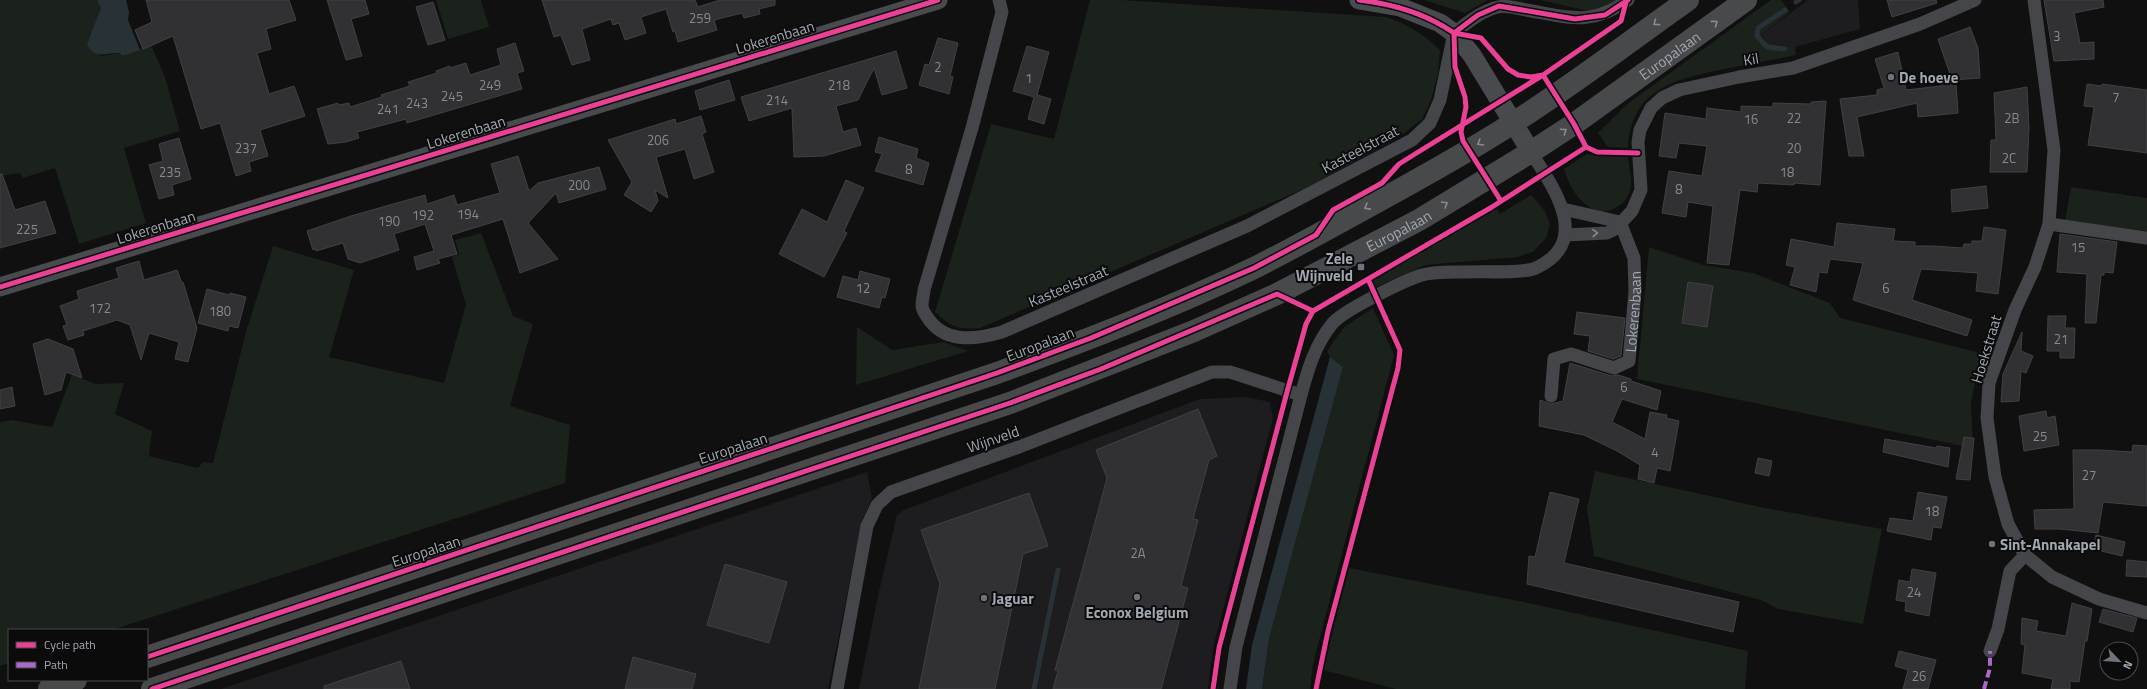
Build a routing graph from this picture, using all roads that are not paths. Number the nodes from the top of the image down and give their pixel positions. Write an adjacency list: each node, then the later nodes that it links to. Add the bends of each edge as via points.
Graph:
1 (938, 0): 17 (street, Lokerenbaan)
2 (999, 0): 9 (street, Kasteelstraat, via 1002,12 972,128 924,290 922,306 932,324 947,334 961,338 981,338 1002,332 1246,226 1412,140 1430,123 1440,100)
3 (1359, 0): 9 (street, via 1400,7 1440,23)
4 (1628, 0): 9 (street, via 1605,15 1575,19 1499,6 1478,15)
5 (1688, 0): 10 (highway, Europalaan, one-way to 10)
6 (1746, 0): 11 (highway, Europalaan, one-way to 6, via 1583,118)
7 (1974, 0): 13 (street, Kil, via 1920,24 1793,68 1678,90 1662,98 1651,108 1640,130 1638,142 1641,190 1632,211)
8 (2034, 0): 14 (street, Hoekstraat, via 2054,150)
9 (1454, 33): 10 (street, via 1472,55)
10 (1514, 123): 11 (street); 23 (highway, Europalaan, one-way to 23, via 1417,180 1254,268 1091,338 997,373)
11 (1531, 152): 12 (street); 26 (highway, Europalaan, one-way to 11, via 1002,406 1101,369 1277,294 1349,258 1419,220)
12 (1563, 209): 13 (street); 15 (street)
13 (1620, 222): 15 (street, Kil, one-way to 13, via 1607,233 1615,229); 19 (street, Lokerenbaan, via 1634,258 1635,291 1628,361 1614,368 1571,354 1554,359)
14 (2049, 224): 16 (street); 20 (street, Hoekstraat, via 1990,383 1988,404 1987,418 1996,481 2008,524)
15 (1565, 235): 18 (street, via 1549,259 1535,268 1421,275 1348,311 1333,322 1312,355)
16 (2147, 238)
17 (0, 287)
18 (1301, 395): 27 (street, Wijnveld, via 1230,372 1212,372 1019,447 891,492 876,505 868,526); 28 (street, via 1236,647)
19 (1551, 396)
20 (2025, 555): 21 (street, Hoekstraat, via 2052,577 2099,599); 22 (street, via 2010,571 1998,629)
21 (2147, 613)
22 (1990, 651)
23 (148, 656)
24 (73, 681): 25 (highway)
25 (49, 689)
26 (152, 689)
27 (837, 689)
28 (1230, 689)

